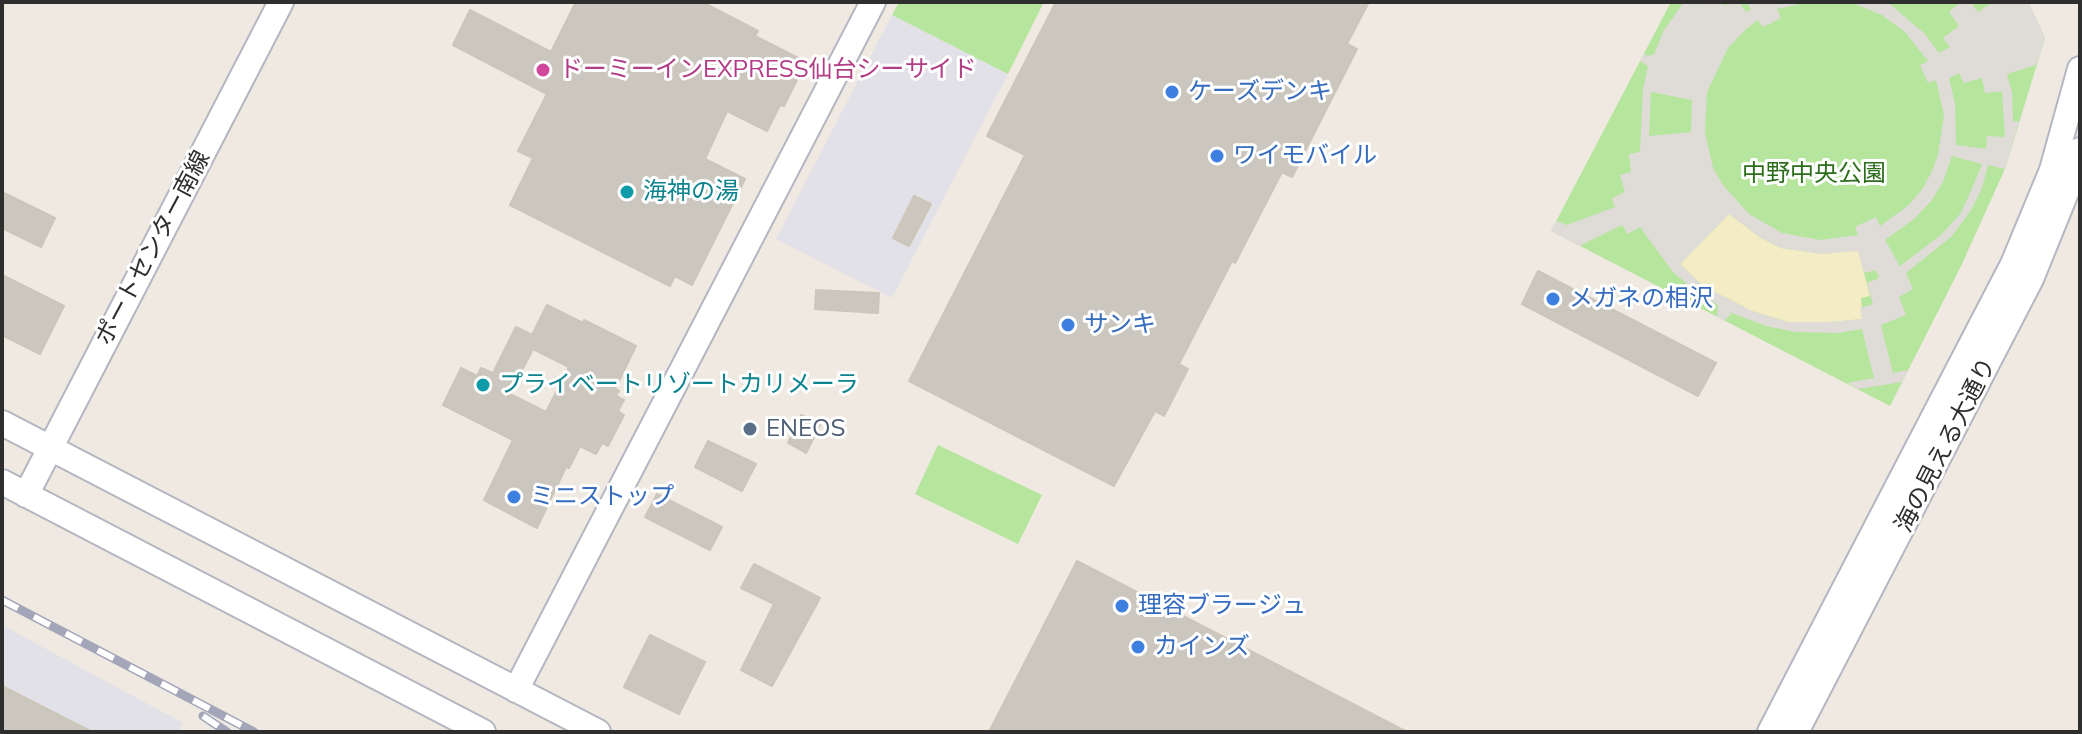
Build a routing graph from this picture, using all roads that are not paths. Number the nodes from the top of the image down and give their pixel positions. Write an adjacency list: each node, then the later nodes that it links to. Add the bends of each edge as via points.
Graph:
1 (281, 2): 6 (street, ポートセンター南線)
2 (873, 2): 9 (street)
3 (2080, 69): 12 (street, via 2052,170 2013,264)
4 (2080, 150): 13 (street, 海の見える大通り, via 2031,279)
5 (2, 423): 6 (street)
6 (49, 447): 8 (street, ポートセンター南線); 9 (street)
7 (2, 482): 8 (street)
8 (26, 495): 10 (street)
9 (516, 690): 11 (street)
10 (483, 732)
11 (598, 732)
12 (1770, 732)
13 (1796, 732)

